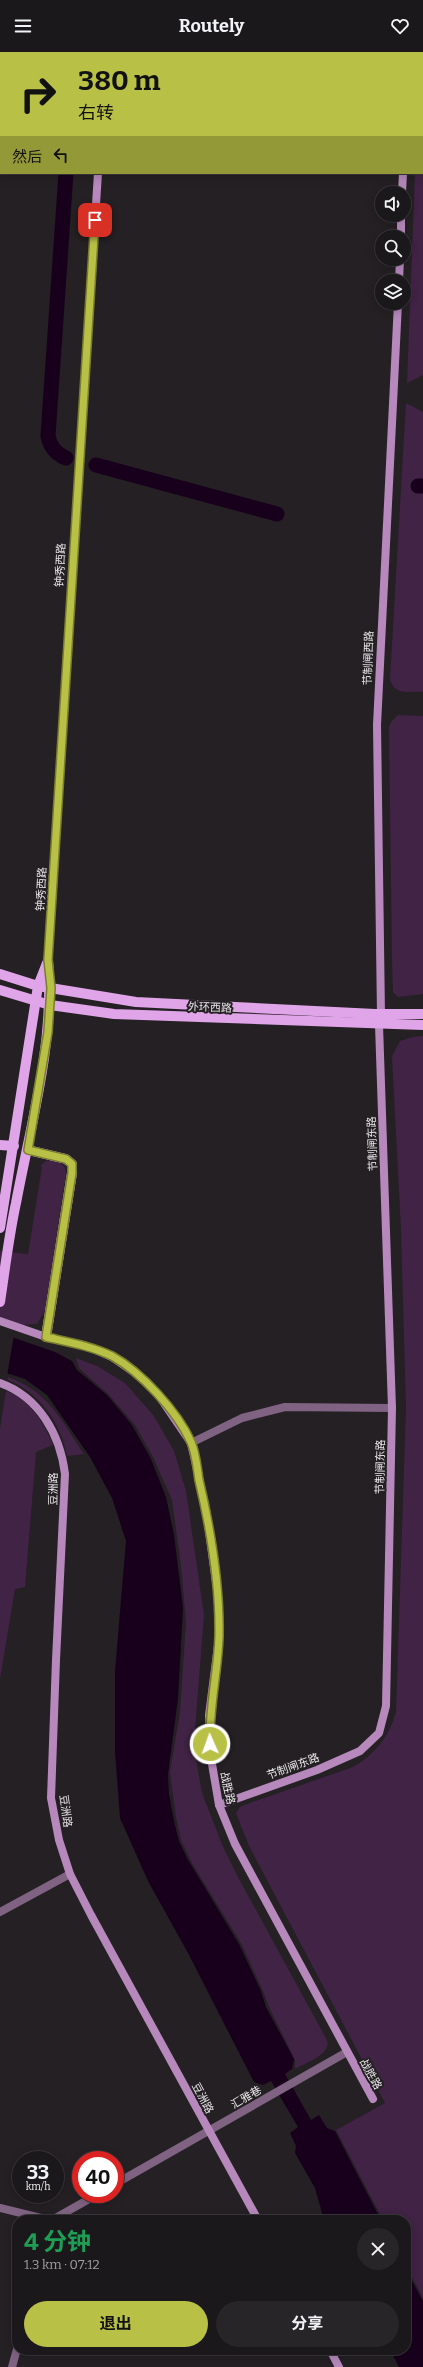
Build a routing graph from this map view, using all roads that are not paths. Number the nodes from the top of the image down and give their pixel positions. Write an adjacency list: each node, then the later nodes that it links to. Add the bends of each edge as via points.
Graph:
1 (98, 174): 5 (street, 钟秀西路)
2 (403, 174): 3 (street)
3 (402, 186)
4 (398, 310): 13 (street, 节制闸西路, via 377,725)
5 (48, 960): 7 (main road); 8 (main road, 钟秀西路)
6 (0, 974): 7 (main road, 外环西路)
7 (38, 986): 8 (main road, 外环西路); 10 (main road)
8 (51, 988): 11 (main road, 钟秀西路); 13 (main road, 外环西路, via 136,1002)
9 (0, 990): 10 (main road, 外环西路)
10 (36, 1002): 11 (main road, 外环西路); 16 (main road)
11 (50, 1005): 13 (main road, 外环西路, via 150,1017); 17 (main road, 钟秀西路)
12 (423, 1014): 13 (main road, 外环西路)
13 (380, 1020): 14 (main road, 外环西路); 23 (street, 节制闸东路)
14 (423, 1025)
15 (0, 1145): 16 (main road)
16 (14, 1146): 18 (main road)
17 (28, 1150): 19 (main road, 钟秀西路, via 16,1203); 21 (main road, via 66,1159 72,1164)
18 (0, 1228)
19 (0, 1302)
20 (0, 1321): 21 (street, 战胜路)
21 (46, 1337): 24 (street, 战胜路, via 87,1346 112,1357 135,1373 156,1393)
22 (0, 1383): 26 (street, 豆洲路, via 25,1397 38,1408 58,1440 63,1457 65,1474 51,1798 59,1840)
23 (392, 1408): 24 (street, via 285,1407 242,1418); 25 (street, 节制闸东路, via 386,1706 379,1733 360,1751 317,1770)
24 (191, 1443): 25 (street, 战胜路, via 206,1509 219,1604 218,1638 209,1715 210,1758)
25 (219, 1805): 28 (street, 战胜路, via 235,1844)
26 (70, 1874): 27 (street); 30 (street, 豆洲路)
27 (0, 1912)
28 (347, 2052): 29 (street, 战胜路); 30 (street, 汇雅巷)
29 (373, 2099)
30 (208, 2131): 31 (street, 汇雅巷); 36 (street, 豆洲路)
31 (124, 2179)
32 (82, 2203): 35 (street)
33 (0, 2208): 34 (street)
34 (30, 2215)
35 (60, 2215)
36 (255, 2215)
37 (15, 2355): 39 (street)
38 (333, 2355): 40 (street)
39 (12, 2367)
40 (339, 2367)

